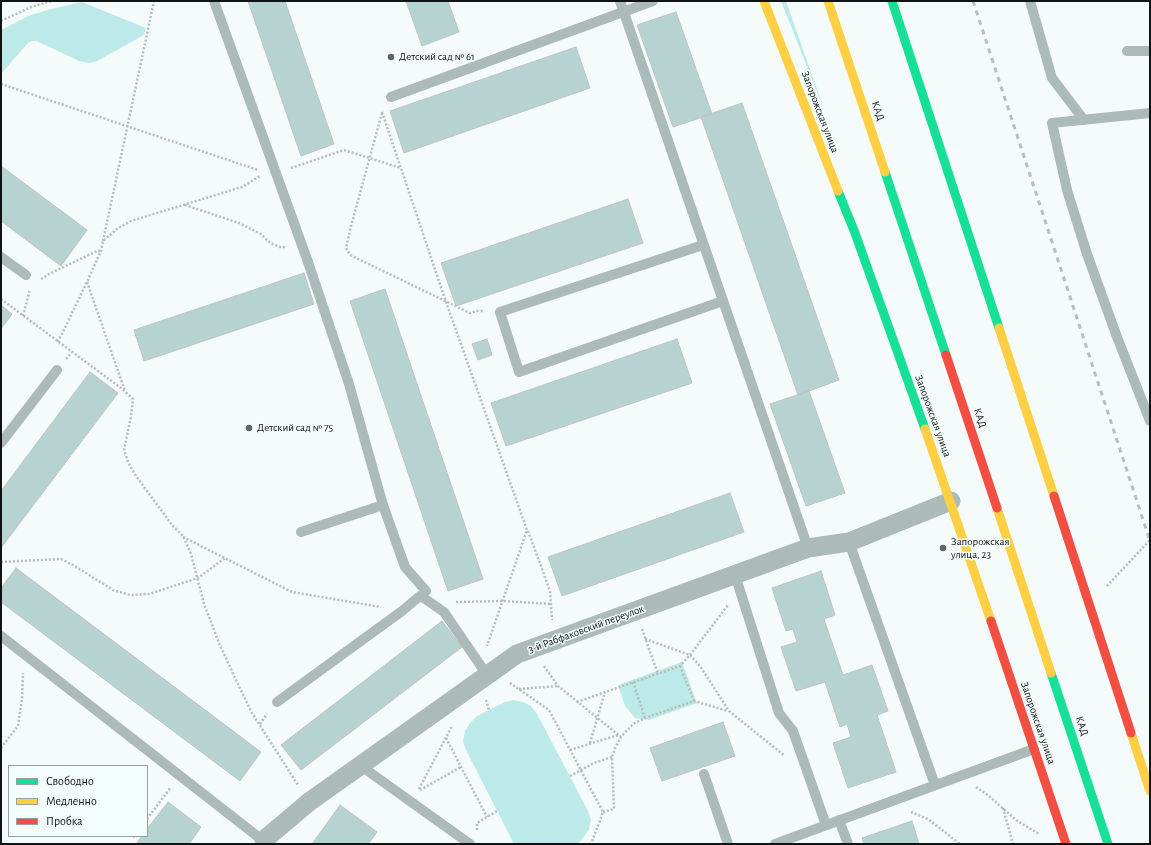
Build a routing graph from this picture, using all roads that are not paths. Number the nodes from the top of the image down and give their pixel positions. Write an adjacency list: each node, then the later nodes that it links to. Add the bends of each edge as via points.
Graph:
1 (214, 1): 22 (lane, via 349,384)
2 (620, 1): 8 (lane)
3 (653, 1): 8 (lane)
4 (764, 1): 21 (main road, Запорожская улица, via 855,233)
5 (828, 1): 44 (main road, КАД)
6 (892, 1): 35 (main road, bridge)
7 (1030, 1): 13 (lane, via 1052,78)
8 (624, 12): 11 (lane); 14 (lane)
9 (1127, 51): 10 (lane)
10 (1150, 52)
11 (391, 98)
12 (1150, 113): 13 (lane)
13 (1084, 120): 19 (lane, via 1052,123 1067,190 1086,254)
14 (703, 245): 17 (lane); 17 (lane, via 500,312 520,372)
15 (1, 256): 16 (lane)
16 (26, 275)
17 (723, 301): 25 (lane)
18 (57, 370): 20 (lane)
19 (1150, 421)
20 (1, 443)
21 (951, 501): 24 (street, 3-й Рабфаковский переулок); 31 (main road, Запорожская улица)
22 (383, 505): 23 (lane); 27 (lane, via 406,567 426,592)
23 (301, 532)
24 (849, 542): 25 (street, 3-й Рабфаковский переулок); 34 (lane)
25 (808, 548): 26 (street, 3-й Рабфаковский переулок)
26 (737, 583): 29 (street, 3-й Рабфаковский переулок, via 635,611 517,654); 37 (lane, via 779,712 793,731)
27 (421, 596): 29 (lane, via 444,612); 30 (lane)
28 (1, 636): 38 (lane)
29 (487, 670): 32 (street, 3-й Рабфаковский переулок)
30 (277, 702)
31 (1034, 748): 34 (lane); 43 (main road, Запорожская улица)
32 (361, 766): 38 (street, 3-й Рабфаковский переулок, via 310,802); 39 (lane)
33 (704, 774): 40 (lane)
34 (935, 785): 36 (lane)
35 (1150, 791)
36 (839, 820): 37 (lane); 42 (lane)
37 (826, 825): 41 (lane)
38 (266, 842)
39 (470, 844)
40 (728, 844)
41 (775, 844)
42 (848, 844)
43 (1066, 844)
44 (1108, 844)

